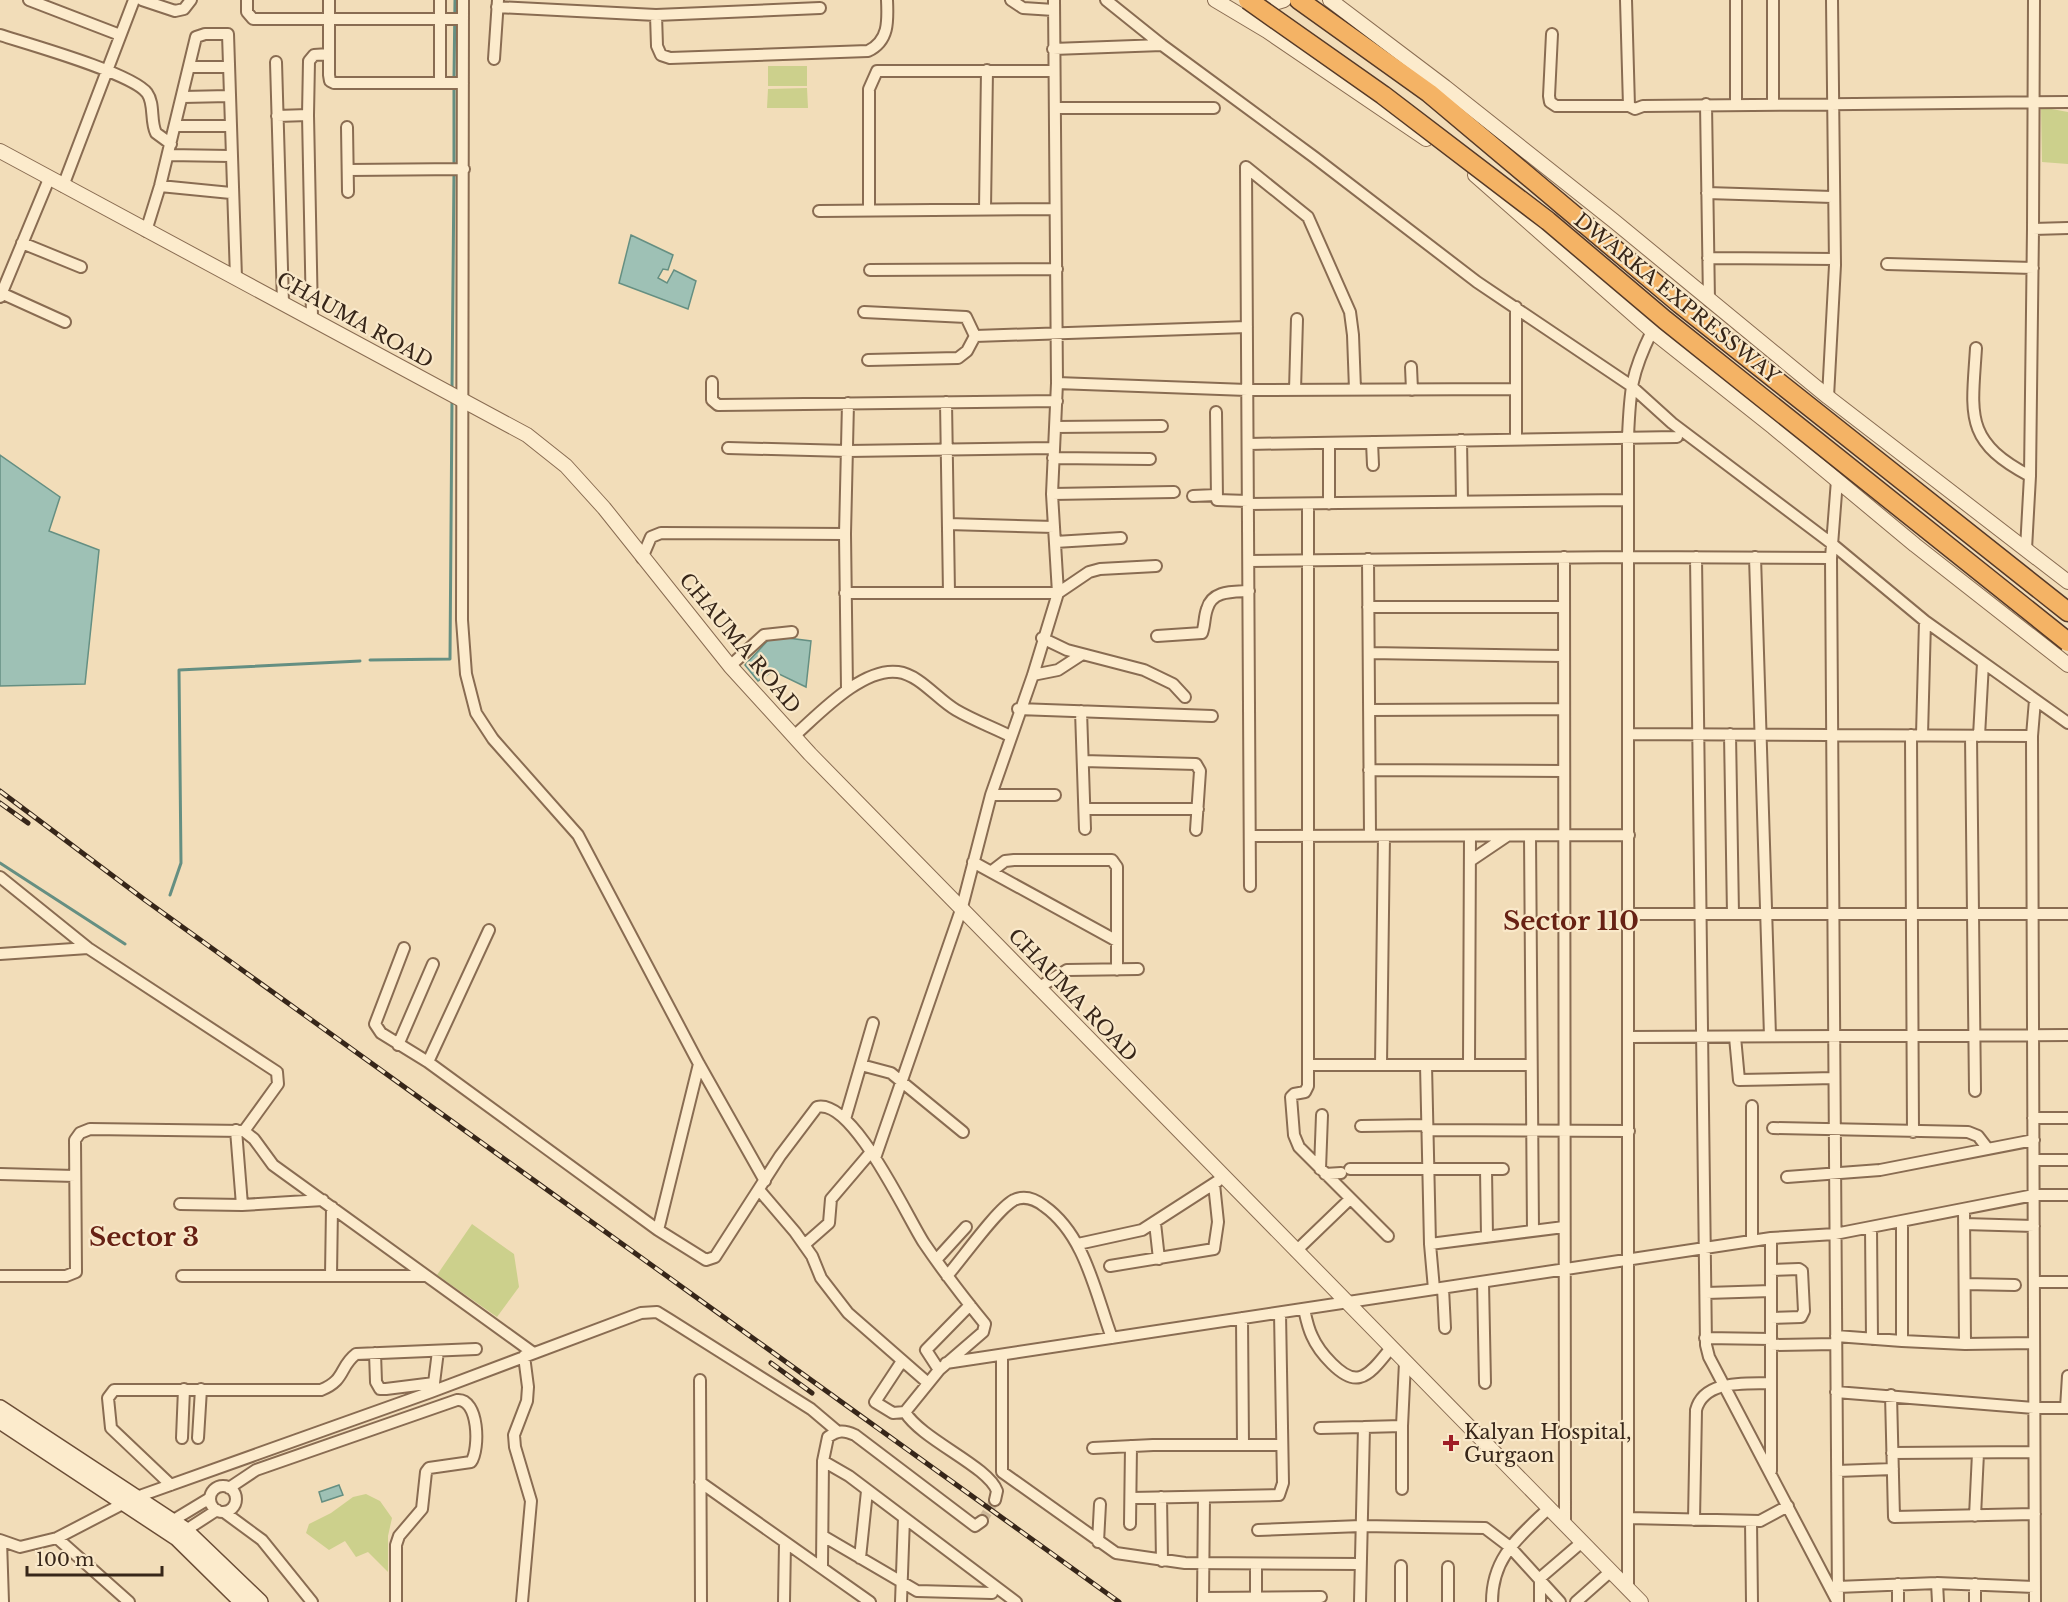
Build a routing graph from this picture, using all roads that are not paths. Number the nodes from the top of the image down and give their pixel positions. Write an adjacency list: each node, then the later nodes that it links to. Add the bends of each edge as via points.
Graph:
1 (29, 0): 32 (street)
2 (134, 0): 32 (street)
3 (142, 0): 4 (street, via 175,11 184,9)
4 (191, 0)
5 (247, 0): 27 (street, via 247,12 253,19)
6 (329, 0): 27 (street)
7 (440, 0): 28 (street)
8 (463, 0): 29 (street)
9 (887, 0): 26 (street, via 886,32 876,47 858,52 670,58 661,55 657,46)
10 (1011, 0): 22 (street, via 1023,8)
11 (1106, 0): 33 (street)
12 (1215, 0): 24 (street)
13 (1284, 0): 24 (street)
14 (1299, 0): 169 (highway, DWARKA EXPRESSWAY, via 1429,93 1680,303)
15 (1329, 0): 91 (street, via 1614,221)
16 (1626, 0): 53 (street)
17 (1736, 0): 50 (street)
18 (1773, 0): 51 (street)
19 (1832, 0): 52 (street)
20 (2034, 0): 47 (street)
21 (498, 3): 26 (street); 36 (street)
22 (1035, 5): 23 (street)
23 (1053, 5): 34 (street)
24 (1242, 7): 99 (street, via 1305,59 1403,122 1474,174); 174 (highway, DWARKA EXPRESSWAY, bridge, via 1383,95 1548,221 1665,320)
25 (820, 8): 26 (street)
26 (656, 15)
27 (329, 18): 28 (street); 35 (street)
28 (440, 19): 29 (street); 44 (street)
29 (463, 19): 43 (street)
30 (1552, 34): 53 (street, via 1550,102 1556,106)
31 (0, 35): 42 (street)
32 (120, 35): 42 (street)
33 (1162, 45): 34 (street); 93 (street)
34 (1053, 49): 41 (street)
35 (329, 54): 44 (street, via 330,81 334,84); 56 (street, via 314,56 309,61)
36 (495, 59)
37 (276, 62): 57 (street)
38 (189, 67): 39 (street); 39 (street, via 196,37 205,34 228,34); 46 (street)
39 (229, 67): 45 (street)
40 (987, 70): 41 (street); 74 (street, via 877,71 869,89); 75 (street)
41 (1053, 71): 54 (street)
42 (108, 72): 61 (street, via 145,90 156,133); 68 (street)
43 (464, 82): 44 (street); 65 (street)
44 (440, 83)
45 (229, 96): 46 (street); 59 (street)
46 (183, 98): 58 (street)
47 (2032, 102): 48 (street); 52 (street); 79 (street)
48 (2068, 102)
49 (1706, 104): 50 (street); 53 (street, via 1635,109); 72 (street)
50 (1737, 104): 51 (street)
51 (1773, 104): 52 (street)
52 (1833, 104): 73 (street)
53 (1629, 106)
54 (1055, 108): 55 (street); 76 (street)
55 (1214, 108)
56 (308, 115): 57 (street); 95 (street)
57 (277, 116): 92 (street)
58 (176, 126): 59 (street); 61 (street)
59 (230, 126): 64 (street)
60 (347, 127): 66 (street)
61 (171, 144): 63 (street)
62 (1, 154): 67 (street, CHAUMA ROAD)
63 (168, 155): 64 (street); 69 (street)
64 (230, 156): 71 (street)
65 (464, 169): 66 (street); 113 (street)
66 (348, 170): 70 (street)
67 (49, 179): 68 (street, CHAUMA ROAD); 81 (street)
68 (63, 186): 80 (street, CHAUMA ROAD)
69 (160, 186): 71 (street); 80 (street)
70 (348, 192)
71 (231, 193): 89 (street)
72 (1707, 193): 73 (street); 82 (street)
73 (1832, 197): 83 (street)
74 (868, 209): 75 (street); 77 (street)
75 (986, 209): 76 (street)
76 (1055, 209): 87 (street)
77 (819, 211)
78 (2068, 228): 79 (street)
79 (2033, 229): 86 (street)
80 (146, 231): 89 (street, CHAUMA ROAD)
81 (22, 243): 85 (street); 90 (street)
82 (1708, 258): 83 (street); 91 (street)
83 (1835, 260): 114 (street)
84 (1887, 264): 86 (street)
85 (81, 267)
86 (2033, 268): 134 (street)
87 (1058, 269): 88 (street); 100 (street)
88 (870, 270)
89 (236, 278): 92 (street, CHAUMA ROAD)
90 (1, 295): 97 (street)
91 (1709, 301): 114 (street)
92 (283, 303): 95 (street, CHAUMA ROAD)
93 (1515, 307): 107 (street); 109 (street)
94 (864, 312): 101 (street, via 966,317)
95 (312, 318): 113 (street, CHAUMA ROAD)
96 (1297, 319): 111 (street)
97 (65, 322)
98 (1247, 327): 100 (street); 108 (street, via 1246,167 1308,217 1350,312); 110 (street)
99 (1652, 331): 107 (street); 135 (street)
100 (1057, 333): 101 (street); 106 (street)
101 (975, 336): 103 (street, via 958,358)
102 (1976, 348): 134 (street, via 1974,423 1991,448)
103 (868, 360)
104 (1411, 367): 112 (street)
105 (712, 382): 117 (street, via 712,400 718,405)
106 (1058, 382): 110 (street); 115 (street)
107 (1630, 385): 121 (street); 150 (street, via 1672,423)
108 (1355, 389): 111 (street); 112 (street)
109 (1514, 389): 112 (street); 124 (street)
110 (1247, 390): 111 (street); 127 (street)
111 (1295, 390)
112 (1412, 390)
113 (455, 397): 156 (street, CHAUMA ROAD, via 527,435 566,466); 255 (street, via 462,620 466,674 476,713 493,739 579,835)
114 (1828, 397): 151 (street)
115 (1057, 401): 116 (street); 120 (street)
116 (946, 402): 117 (street); 129 (street)
117 (848, 403): 130 (street)
118 (1216, 412): 138 (street)
119 (1162, 426): 120 (street)
120 (1055, 427): 131 (street)
121 (1628, 437): 122 (street); 124 (street); 140 (street)
122 (1677, 437)
123 (1461, 440): 124 (street); 126 (street); 141 (street)
124 (1516, 440)
125 (1329, 442): 126 (street); 127 (street); 144 (street)
126 (1372, 442): 133 (street)
127 (1248, 444): 142 (street)
128 (728, 448): 130 (street)
129 (947, 449): 130 (street); 131 (street); 145 (street)
130 (848, 451): 147 (street)
131 (1053, 453): 132 (street); 137 (street)
132 (1150, 459)
133 (1373, 465)
134 (2030, 476): 151 (street)
135 (1836, 480): 150 (street); 179 (street)
136 (1174, 492): 137 (street)
137 (1052, 494): 146 (street)
138 (1216, 495): 139 (street); 142 (street, via 1217,500)
139 (1193, 496)
140 (1628, 500): 141 (street); 152 (street)
141 (1462, 502): 144 (street)
142 (1248, 503): 143 (street); 160 (street)
143 (1308, 504): 144 (street); 159 (street)
144 (1329, 504)
145 (948, 524): 146 (street); 165 (street)
146 (1054, 526): 149 (street)
147 (845, 534): 156 (street, via 661,533 651,537); 164 (street)
148 (1121, 537): 149 (street)
149 (1055, 542): 166 (street)
150 (1831, 543): 157 (street); 170 (street)
151 (2026, 549): 162 (street)
152 (1628, 556): 153 (street); 154 (street); 191 (street)
153 (1564, 557): 158 (street); 168 (street)
154 (1696, 557): 155 (street); 192 (street)
155 (1755, 557): 157 (street); 194 (street)
156 (642, 558): 180 (street, CHAUMA ROAD)
157 (1831, 558): 195 (street)
158 (1368, 559): 159 (street); 167 (street)
159 (1308, 560): 160 (street); 211 (street)
160 (1249, 561): 163 (street)
161 (1156, 566): 166 (street, via 1089,572)
162 (2068, 582)
163 (1249, 591): 172 (street, via 1222,592 1215,597 1206,610 1202,633); 210 (street)
164 (845, 593): 165 (street); 182 (street)
165 (949, 593): 166 (street)
166 (1058, 593): 173 (street)
167 (1368, 607): 168 (street); 175 (street)
168 (1564, 607): 177 (street)
169 (2068, 612)
170 (1925, 621): 178 (street); 196 (street)
171 (792, 632): 180 (street, via 764,635)
172 (1157, 636)
173 (1042, 638): 176 (street); 181 (street)
174 (2068, 642)
175 (1369, 653): 177 (street); 187 (street)
176 (1081, 655): 181 (street, via 1058,670); 183 (street, via 1144,670 1173,684)
177 (1564, 656): 186 (street)
178 (1983, 663): 184 (street); 199 (street)
179 (2068, 665)
180 (730, 666): 197 (street, CHAUMA ROAD)
181 (1033, 675): 185 (street)
182 (847, 690): 197 (street); 198 (street, via 880,674 898,672 918,680 954,709)
183 (1185, 697)
184 (2035, 700): 190 (street); 200 (street)
185 (1018, 709): 188 (street); 198 (street)
186 (1564, 709): 187 (street); 203 (street)
187 (1369, 710): 202 (street)
188 (1081, 711): 189 (street); 201 (street)
189 (1212, 716)
190 (2068, 723)
191 (1628, 734): 192 (street); 218 (street)
192 (1698, 734): 193 (street); 226 (street)
193 (1730, 734): 194 (street); 227 (street)
194 (1761, 734): 195 (street); 228 (street)
195 (1832, 735): 196 (street); 229 (street)
196 (1916, 735): 199 (street); 230 (street)
197 (794, 736): 224 (street, CHAUMA ROAD)
198 (1010, 736): 204 (street)
199 (1975, 736): 200 (street); 231 (street)
200 (2032, 736): 232 (street)
201 (1083, 761): 206 (street); 207 (street, via 1196,764 1200,771)
202 (1369, 770): 203 (street); 212 (street)
203 (1564, 771): 217 (street)
204 (991, 795): 205 (street); 220 (street)
205 (1055, 795)
206 (1085, 809): 207 (street); 208 (street)
207 (1198, 809): 209 (street)
208 (1085, 829)
209 (1196, 830)
210 (1250, 836): 211 (street); 223 (street)
211 (1308, 836): 212 (street); 257 (street)
212 (1370, 836): 213 (street)
213 (1384, 836): 214 (street); 258 (street)
214 (1470, 836): 215 (street); 219 (street)
215 (1507, 836): 216 (street); 219 (street)
216 (1530, 836): 217 (street); 261 (street)
217 (1564, 836): 218 (street); 274 (street)
218 (1629, 836): 225 (street)
219 (1470, 861): 260 (street)
220 (973, 862): 221 (street); 224 (street)
221 (992, 871): 235 (street); 235 (street, via 1005,861 1014,860 1112,860 1117,867)
222 (2, 882): 236 (street)
223 (1250, 886)
224 (962, 907): 242 (street, CHAUMA ROAD); 263 (street)
225 (1629, 914): 226 (street); 251 (street)
226 (1701, 914): 227 (street); 252 (street)
227 (1733, 914): 228 (street)
228 (1766, 914): 229 (street); 248 (street)
229 (1833, 914): 230 (street); 249 (street)
230 (1912, 914): 231 (street); 250 (street)
231 (1973, 914): 232 (street); 244 (street)
232 (2033, 914): 233 (street); 245 (street)
233 (2068, 914)
234 (489, 930): 254 (street)
235 (1117, 940): 240 (street)
236 (88, 948): 238 (street); 276 (street, via 277,1072 278,1083)
237 (404, 948): 253 (street, via 375,1024)
238 (0, 954)
239 (433, 964): 253 (street)
240 (1117, 969): 241 (street); 242 (street, via 1067,970)
241 (1138, 969)
242 (1038, 988): 293 (street, CHAUMA ROAD)
243 (873, 1023): 256 (street)
244 (1974, 1035): 245 (street); 250 (street); 264 (street)
245 (2033, 1035): 246 (street); 267 (street)
246 (2068, 1035)
247 (1735, 1036): 248 (street); 252 (street); 262 (street, via 1738,1080)
248 (1770, 1036): 249 (street)
249 (1834, 1036): 250 (street); 262 (street)
250 (1913, 1036): 279 (street)
251 (1629, 1037): 252 (street); 277 (street)
252 (1703, 1037): 320 (street)
253 (398, 1045): 254 (street)
254 (428, 1062): 310 (street)
255 (699, 1064): 294 (street); 310 (street)
256 (861, 1065): 263 (street, via 886,1071); 269 (street)
257 (1308, 1065): 258 (street); 288 (street, via 1307,1090 1291,1097 1292,1125 1299,1147)
258 (1381, 1065): 259 (street)
259 (1426, 1065): 260 (street); 271 (street)
260 (1469, 1065): 261 (street)
261 (1532, 1065): 273 (street)
262 (1834, 1078): 275 (street)
263 (903, 1082): 278 (street); 282 (street)
264 (1975, 1091)
265 (1752, 1106): 316 (street)
266 (1322, 1115): 288 (street)
267 (2033, 1118): 268 (street); 280 (street)
268 (2068, 1118)
269 (845, 1119): 282 (street); 294 (street, via 827,1107 818,1107)
270 (1361, 1126): 271 (street)
271 (1427, 1128): 273 (street); 285 (street)
272 (1773, 1128): 275 (street)
273 (1532, 1129): 274 (street); 311 (street)
274 (1564, 1129): 277 (street); 308 (street)
275 (1835, 1129): 279 (street); 290 (street)
276 (240, 1131): 291 (street, via 90,1129 75,1140); 298 (street, via 254,1139 273,1165); 300 (street)
277 (1629, 1131): 323 (street)
278 (963, 1132)
279 (1913, 1132): 281 (street, via 1968,1132 1978,1136)
280 (2034, 1140): 281 (street); 283 (street)
281 (1988, 1149): 290 (street, via 1880,1170)
282 (873, 1155): 319 (street, via 831,1199 829,1223); 324 (street)
283 (2034, 1160): 284 (street); 295 (street)
284 (2068, 1160)
285 (1428, 1169): 286 (street); 288 (street); 318 (street)
286 (1486, 1169): 287 (street); 314 (street)
287 (1503, 1169)
288 (1323, 1172): 297 (street)
289 (0, 1174): 291 (street)
290 (1835, 1174): 292 (street); 312 (street)
291 (75, 1176): 328 (street, via 76,1272 66,1276)
292 (1787, 1177)
293 (1219, 1181): 304 (street); 321 (street, CHAUMA ROAD); 322 (street, via 1214,1249)
294 (762, 1186): 310 (street, via 712,1260); 319 (street)
295 (2034, 1195): 296 (street); 302 (street); 306 (street)
296 (2068, 1195)
297 (1350, 1199): 313 (street); 321 (street)
298 (323, 1200): 300 (street); 301 (street)
299 (180, 1204): 300 (street)
300 (242, 1205)
301 (332, 1207): 330 (street); 331 (street)
302 (1964, 1210): 303 (street); 305 (street)
303 (1902, 1221): 309 (street); 352 (street)
304 (1155, 1223): 317 (street, via 1135,1232); 322 (street)
305 (1964, 1224): 306 (street); 336 (street)
306 (2034, 1226): 334 (street)
307 (966, 1227): 324 (street)
308 (1564, 1227): 311 (street); 326 (street)
309 (1871, 1227): 312 (street); 350 (street)
310 (658, 1230)
311 (1533, 1231): 314 (street)
312 (1835, 1234): 315 (street); 351 (street)
313 (1388, 1236)
314 (1487, 1237): 318 (street)
315 (1771, 1238): 316 (street); 327 (street)
316 (1752, 1241): 320 (street)
317 (1078, 1244): 332 (street, via 1055,1213 1025,1197 1006,1206); 348 (street)
318 (1430, 1244): 338 (street)
319 (804, 1245): 362 (street, via 821,1278 848,1313)
320 (1706, 1248): 323 (street); 340 (street)
321 (1296, 1251): 341 (street, CHAUMA ROAD)
322 (1159, 1259): 325 (street)
323 (1630, 1259): 326 (street); 415 (street)
324 (936, 1260): 332 (street)
325 (1110, 1266)
326 (1564, 1269): 333 (street); 420 (street)
327 (1771, 1270): 339 (street); 346 (street, via 1802,1272 1804,1311 1801,1317)
328 (0, 1276)
329 (182, 1276): 330 (street)
330 (331, 1276): 331 (street)
331 (426, 1276): 360 (street)
332 (947, 1276): 342 (street)
333 (1483, 1282): 338 (street); 368 (street)
334 (2034, 1282): 335 (street); 354 (street)
335 (2068, 1282)
336 (1965, 1284): 337 (street); 355 (street)
337 (2014, 1285)
338 (1438, 1288): 341 (street); 347 (street)
339 (1771, 1292): 340 (street); 346 (street)
340 (1706, 1293): 349 (street)
341 (1346, 1302): 343 (street); 356 (street, CHAUMA ROAD)
342 (970, 1305): 364 (street, via 985,1328); 364 (street, via 926,1350)
343 (1304, 1309): 344 (street); 356 (street, via 1320,1350 1344,1373 1362,1377)
344 (1280, 1313): 345 (street); 387 (street)
345 (1242, 1318): 348 (street); 386 (street)
346 (1771, 1318): 353 (street)
347 (1445, 1328)
348 (1112, 1338): 361 (street)
349 (1705, 1338): 353 (street); 370 (street, via 1709,1357)
350 (1872, 1339): 351 (street); 352 (street)
351 (1836, 1340): 353 (street); 373 (street)
352 (1902, 1341): 355 (street)
353 (1771, 1342): 369 (street)
354 (2034, 1343): 355 (street); 376 (street)
355 (1965, 1344)
356 (1391, 1348): 363 (street, CHAUMA ROAD)
357 (477, 1349): 358 (street)
358 (438, 1351): 359 (street); 359 (street, via 434,1383 386,1389 380,1389 376,1382)
359 (375, 1353): 372 (street, via 356,1354 334,1385 321,1390)
360 (528, 1354): 383 (street, via 640,1313 657,1312 811,1409); 398 (street); 459 (street, via 527,1401 514,1435 531,1501)
361 (1002, 1355): 364 (street); 427 (street, via 1002,1472)
362 (902, 1361): 367 (street); 378 (street, via 875,1402 893,1413)
363 (1405, 1362): 380 (street); 410 (street, CHAUMA ROAD)
364 (943, 1367): 367 (street)
365 (2068, 1376): 377 (street)
366 (700, 1380): 397 (street)
367 (928, 1383): 378 (street)
368 (1485, 1383)
369 (1771, 1383): 370 (street); 396 (street)
370 (1725, 1384): 396 (street); 416 (street, via 1700,1398 1696,1410)
371 (184, 1389): 372 (street); 384 (street); 398 (street, via 118,1388 108,1398 111,1428)
372 (201, 1389): 385 (street)
373 (1836, 1392): 374 (street); 395 (street)
374 (1891, 1395): 376 (street); 391 (street)
375 (0, 1408): 407 (main road)
376 (2034, 1408): 377 (street); 390 (street)
377 (2067, 1408)
378 (905, 1412): 406 (street, via 990,1481 996,1491)
379 (0, 1421): 407 (main road)
380 (1402, 1426): 381 (street); 400 (street)
381 (1364, 1427): 382 (street); 421 (street)
382 (1320, 1428)
383 (837, 1431): 393 (street, via 828,1437); 417 (street, via 855,1436 975,1526)
384 (182, 1438)
385 (198, 1438)
386 (1243, 1445): 387 (street); 388 (street)
387 (1282, 1445): 403 (street, via 1283,1483 1279,1495)
388 (1131, 1446): 389 (street); 405 (street)
389 (1093, 1448)
390 (2034, 1452): 392 (street); 412 (street)
391 (1892, 1453): 392 (street); 394 (street)
392 (1977, 1453): 413 (street)
393 (823, 1461): 401 (street); 424 (street)
394 (1893, 1469): 395 (street); 413 (street, via 1894,1517)
395 (1837, 1471): 445 (street)
396 (1771, 1474): 409 (street)
397 (700, 1482): 429 (street); 460 (street)
398 (171, 1485): 407 (street)
399 (229, 1488): 404 (street, via 218,1487); 411 (street, via 235,1502); 458 (street, via 256,1470 289,1458 457,1400 469,1404 477,1444 475,1456 471,1462 429,1468 426,1472 422,1509 396,1545)
400 (1402, 1489)
401 (867, 1491): 414 (street); 431 (street)
402 (1161, 1497): 403 (street); 405 (street); 432 (street)
403 (1204, 1497): 433 (street)
404 (210, 1498): 411 (street); 422 (street)
405 (1131, 1498): 419 (street)
406 (994, 1500)
407 (128, 1501): 422 (main road); 425 (street)
408 (1100, 1504): 427 (street)
409 (1788, 1506): 418 (street, via 1760,1521); 474 (street)
410 (1549, 1508): 420 (street, CHAUMA ROAD); 430 (street)
411 (221, 1511): 422 (street); 457 (street, via 262,1540)
412 (2035, 1514): 413 (street); 446 (street)
413 (1975, 1516)
414 (904, 1518): 441 (street); 448 (street)
415 (1629, 1518): 416 (street); 447 (street)
416 (1694, 1520): 418 (street)
417 (982, 1521)
418 (1751, 1521): 473 (street)
419 (1130, 1524)
420 (1564, 1524): 428 (street, CHAUMA ROAD)
421 (1361, 1526): 423 (street); 430 (street, via 1485,1528); 434 (street)
422 (175, 1529): 455 (main road); 456 (main road)
423 (1258, 1530)
424 (823, 1536): 431 (street); 436 (street)
425 (57, 1538): 426 (street, via 20,1547); 454 (street)
426 (1, 1540): 453 (street)
427 (1098, 1542): 432 (street, via 1116,1553)
428 (1582, 1542): 439 (street, CHAUMA ROAD); 440 (street)
429 (785, 1543): 436 (street); 461 (street)
430 (1510, 1546): 440 (street); 468 (street, via 1493,1578)
431 (860, 1558): 441 (street)
432 (1162, 1561): 433 (street)
433 (1202, 1563): 435 (street); 450 (street)
434 (1360, 1564): 435 (street); 465 (street)
435 (1256, 1565): 451 (street)
436 (822, 1566): 462 (street)
437 (1401, 1566): 466 (street)
438 (1448, 1566): 467 (street)
439 (1611, 1571): 447 (street, CHAUMA ROAD); 471 (street)
440 (1540, 1578): 469 (street); 470 (street)
441 (901, 1581): 448 (street, via 917,1591); 463 (street)
442 (1898, 1584): 443 (street); 445 (street); 475 (street)
443 (1937, 1584): 444 (street); 476 (street)
444 (1975, 1584): 446 (street); 477 (street)
445 (1837, 1587): 474 (street)
446 (2035, 1587): 478 (street)
447 (1628, 1588): 472 (street, CHAUMA ROAD)
448 (992, 1593): 464 (street)
449 (1321, 1597): 452 (street)
450 (1203, 1600): 451 (street)
451 (1256, 1600): 452 (street)
452 (1283, 1600)
453 (3, 1602)
454 (129, 1602)
455 (242, 1602)
456 (260, 1602)
457 (312, 1602)
458 (396, 1602)
459 (522, 1602)
460 (701, 1602)
461 (784, 1602)
462 (870, 1602)
463 (901, 1602)
464 (1016, 1602)
465 (1360, 1602)
466 (1401, 1602)
467 (1448, 1602)
468 (1492, 1602)
469 (1540, 1602)
470 (1560, 1602)
471 (1576, 1602)
472 (1641, 1602)
473 (1752, 1602)
474 (1838, 1602)
475 (1898, 1602)
476 (1938, 1602)
477 (1975, 1602)
478 (2035, 1602)

